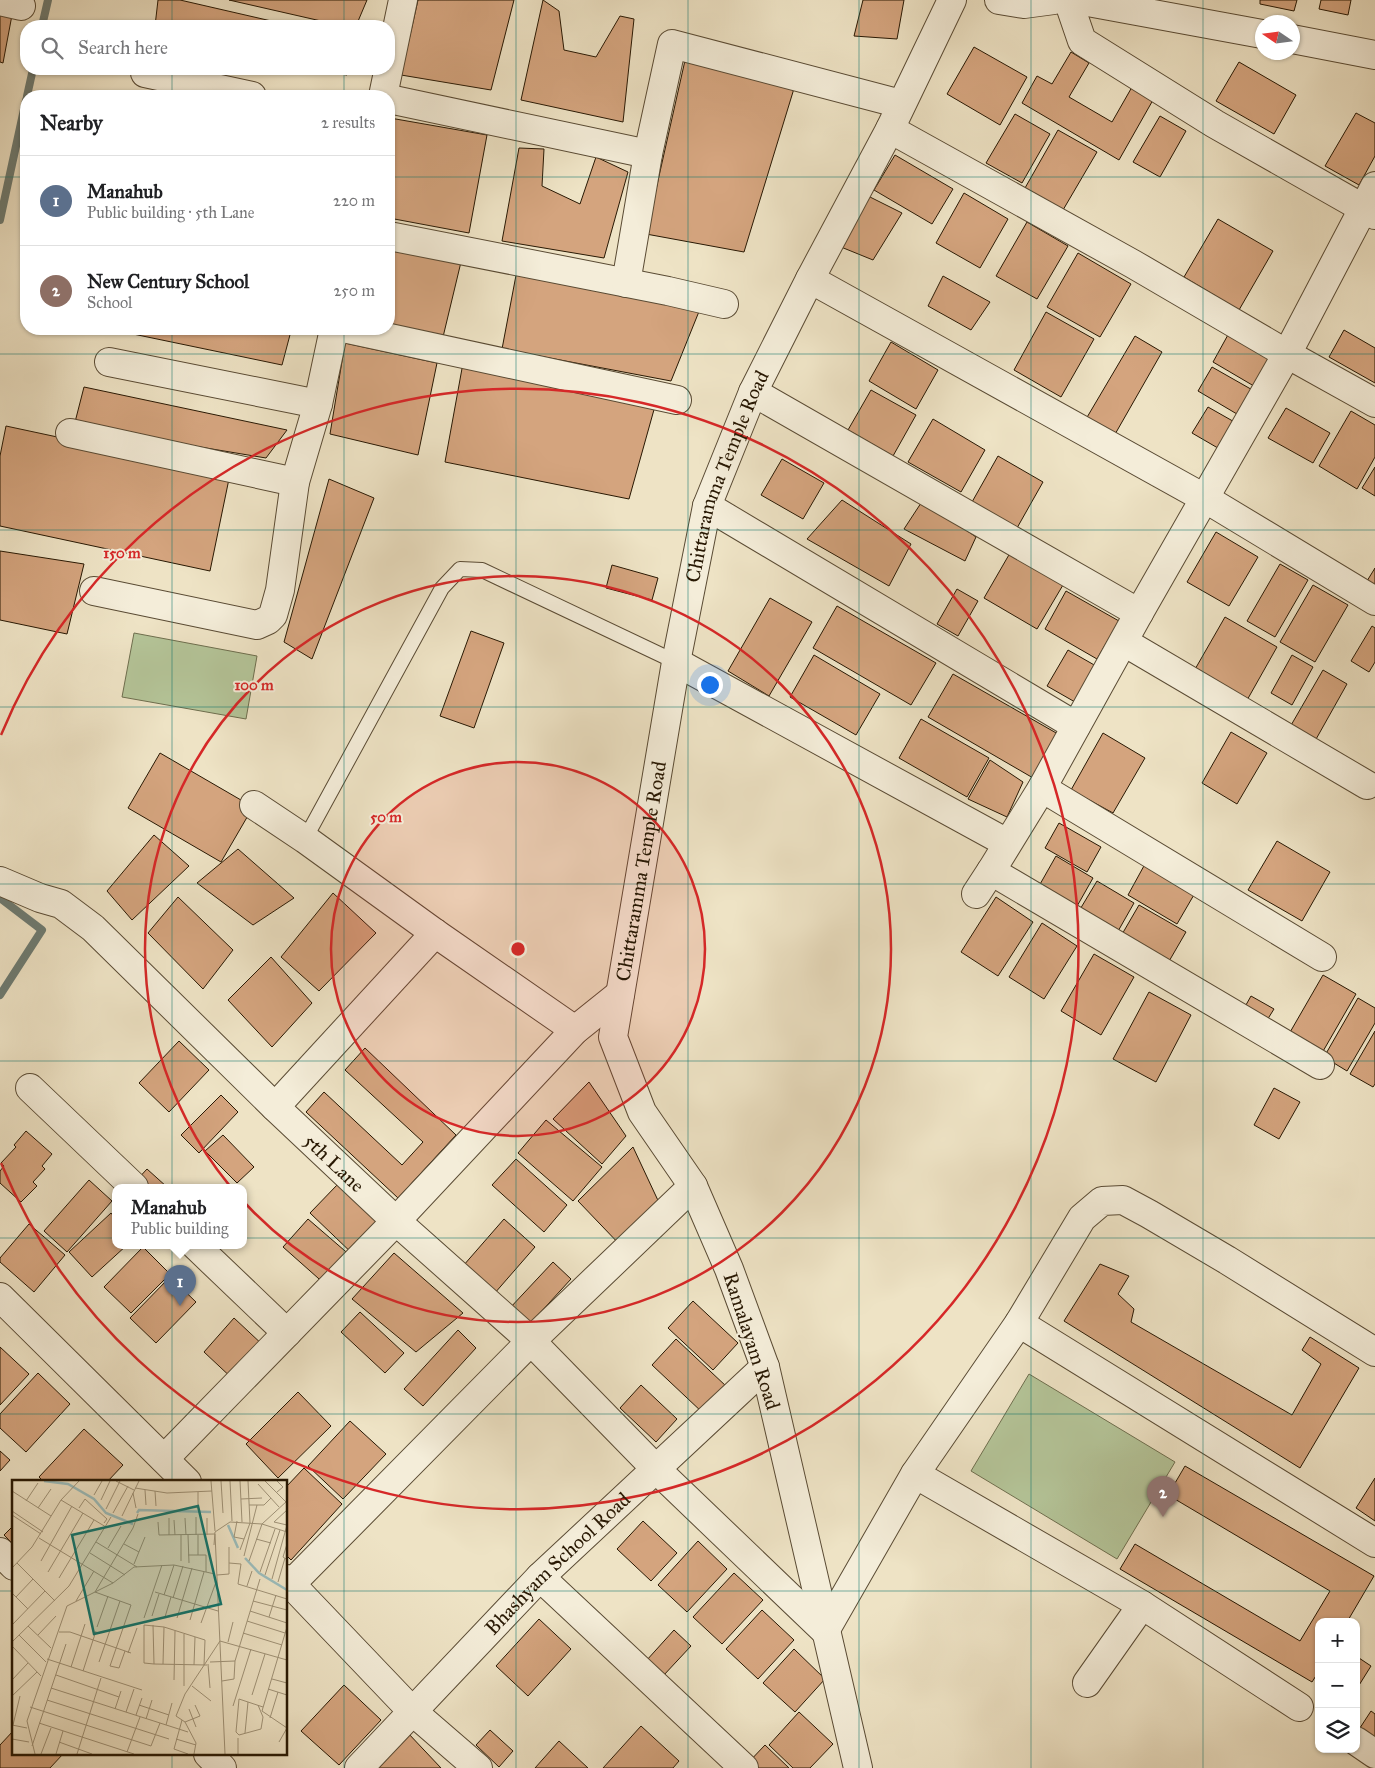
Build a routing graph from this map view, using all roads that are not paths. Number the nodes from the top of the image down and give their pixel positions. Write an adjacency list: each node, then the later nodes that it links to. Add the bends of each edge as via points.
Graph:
1 (404, 0): 8 (street)
2 (952, 0): 16 (street, Chittaramma Temple Road)
3 (999, 0): 4 (street, via 1024,4)
4 (1054, 0)
5 (1068, 0): 19 (street, via 1082,41 1215,124)
6 (1077, 0): 7 (street)
7 (1255, 33)
8 (395, 41)
9 (1300, 41): 10 (street)
10 (1375, 55)
11 (154, 75): 13 (street)
12 (388, 75): 14 (street)
13 (224, 90)
14 (384, 90)
15 (395, 100): 18 (street)
16 (901, 104): 17 (street, Chittaramma Temple Road); 18 (street, via 672,44)
17 (890, 129): 21 (street, Chittaramma Temple Road); 26 (street, via 1134,264)
18 (648, 154): 22 (street)
19 (1371, 203): 26 (street)
20 (395, 237): 22 (street)
21 (810, 279): 28 (street, Chittaramma Temple Road); 34 (street)
22 (626, 283): 23 (street)
23 (724, 304)
24 (333, 335): 31 (street)
25 (376, 335): 29 (street)
26 (1287, 354): 30 (street); 34 (street)
27 (109, 362): 31 (street)
28 (753, 392): 35 (street, Chittaramma Temple Road); 38 (street)
29 (678, 400)
30 (1375, 402)
31 (318, 404): 33 (street)
32 (70, 433): 33 (street)
33 (295, 482): 36 (street, via 280,590 268,620 257,625)
34 (1206, 499): 37 (street); 38 (street)
35 (707, 506): 40 (street, Chittaramma Temple Road); 41 (street)
36 (94, 592)
37 (1375, 601)
38 (1139, 613): 39 (street)
39 (1124, 642): 41 (street); 42 (street)
40 (676, 662): 45 (lane, via 482,570 460,569 442,588); 46 (street); 52 (street, Chittaramma Temple Road)
41 (1076, 726): 43 (street)
42 (1367, 785)
43 (1042, 788): 46 (street); 51 (street)
44 (254, 805): 45 (street)
45 (305, 839): 50 (street)
46 (1007, 843): 47 (street)
47 (991, 871): 49 (street); 54 (street)
48 (0, 881): 56 (street, 5th Lane, via 62,904 93,928)
49 (976, 894)
50 (435, 934): 53 (street); 56 (street)
51 (1322, 957)
52 (620, 994): 53 (street); 58 (street, Ramalayam Road, via 613,1037 642,1112)
53 (575, 1030): 59 (street)
54 (1320, 1065)
55 (30, 1088): 57 (street)
56 (276, 1107): 59 (street, 5th Lane)
57 (131, 1184)
58 (693, 1186): 64 (street); 66 (street, Ramalayam Road, via 729,1269)
59 (396, 1221): 63 (street); 64 (street, 5th Lane)
60 (199, 1249): 63 (street)
61 (0, 1297): 67 (street)
62 (1019, 1324): 65 (street, via 1082,1218 1102,1201 1123,1200); 69 (street); 71 (street)
63 (287, 1333): 67 (street)
64 (531, 1341): 68 (street, 5th Lane); 75 (street)
65 (1375, 1352)
66 (765, 1367): 68 (street, Bhashyam School Road); 77 (street, Ramalayam Road)
67 (164, 1459): 70 (street)
68 (655, 1468): 74 (street, Bhashyam School Road); 77 (street, 5th Lane)
69 (915, 1474): 76 (street); 77 (street)
70 (185, 1480)
71 (1375, 1543)
72 (0, 1552): 73 (street)
73 (12, 1564)
74 (540, 1577): 80 (street, Bhashyam School Road); 87 (street)
75 (288, 1581): 80 (street)
76 (1142, 1605): 78 (street); 79 (street)
77 (825, 1631): 88 (street, Ramalayam Road)
78 (1087, 1683)
79 (1298, 1707)
80 (412, 1711): 85 (street, Bhashyam School Road); 86 (street)
81 (1360, 1744): 82 (street)
82 (1375, 1754)
83 (210, 1756): 84 (street)
84 (222, 1768)
85 (359, 1768)
86 (478, 1768)
87 (744, 1768)
88 (858, 1768)

